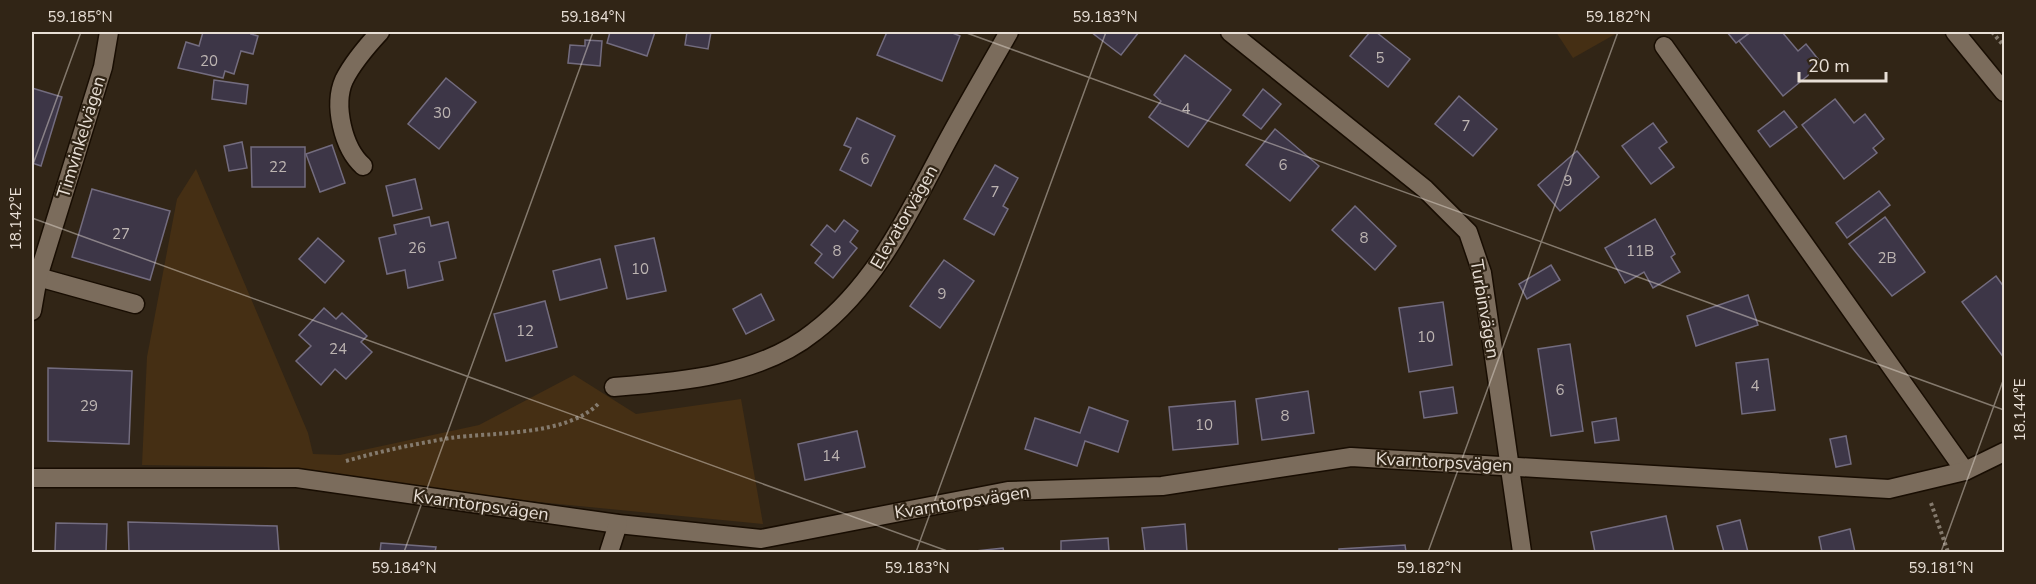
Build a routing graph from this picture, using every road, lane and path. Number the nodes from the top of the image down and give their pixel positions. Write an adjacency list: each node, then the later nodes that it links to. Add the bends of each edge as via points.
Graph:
1 (110, 32): 11 (street, Timvinkelvägen)
2 (380, 32): 10 (street, via 344,81 340,108 344,134)
3 (1009, 32): 14 (street, Elevatorvägen, via 908,218 872,275 814,333 737,369)
4 (1230, 32): 16 (street, Turbinvägen, via 1425,189 1468,232 1482,273)
5 (1955, 32): 9 (street)
6 (1992, 32): 8 (path)
7 (1664, 46): 17 (street)
8 (2004, 46)
9 (2004, 92)
10 (363, 166)
11 (38, 277): 12 (street); 13 (street, Timvinkelvägen)
12 (135, 304)
13 (32, 311)
14 (614, 387): 20 (path, via 591,412 561,423 516,433 392,448 335,464)
15 (2004, 452): 17 (street, Kvarntorpsvägen)
16 (1509, 465): 19 (street, Kvarntorpsvägen, via 1889,489); 21 (street, Kvarntorpsvägen, via 1351,457 1162,486 1008,490 761,539); 23 (street, Turbinvägen)
17 (1965, 471): 19 (street, Kvarntorpsvägen)
18 (32, 478): 20 (street, Kvarntorpsvägen)
19 (1923, 479): 24 (path)
20 (307, 480): 21 (street, Kvarntorpsvägen)
21 (618, 524): 22 (street)
22 (609, 552)
23 (1522, 552)
24 (1947, 552)

